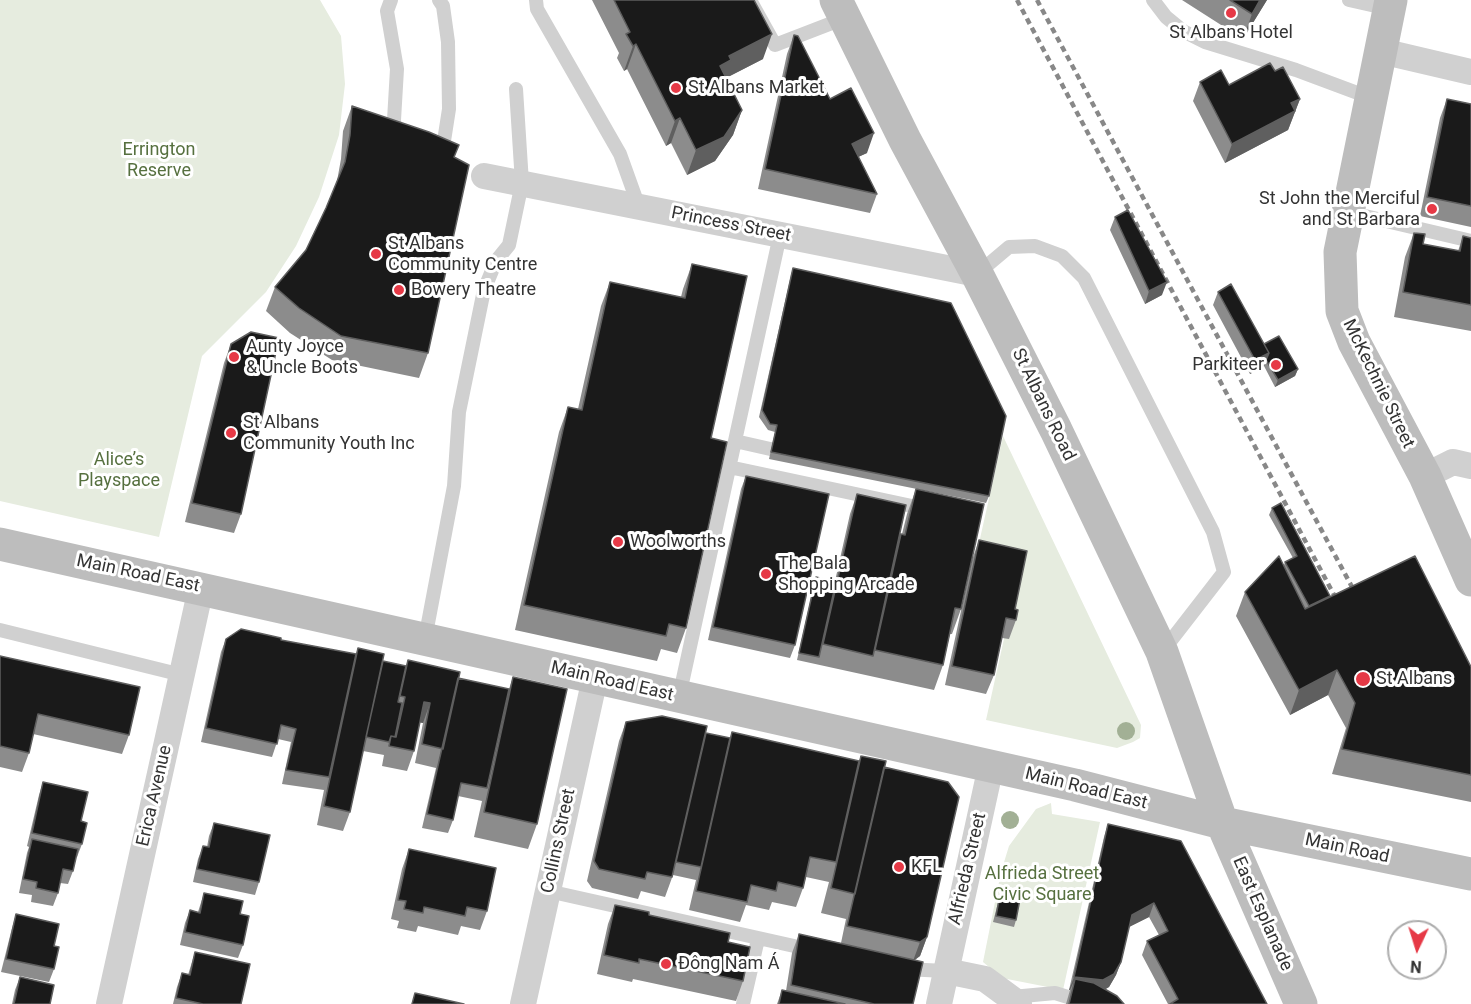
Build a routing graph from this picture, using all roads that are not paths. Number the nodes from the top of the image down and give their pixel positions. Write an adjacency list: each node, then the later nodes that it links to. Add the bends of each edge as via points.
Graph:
1 (391, 0): 13 (lane, via 387,11 397,69 395,130)
2 (439, 0): 13 (lane, via 448,42 449,109 444,141)
3 (536, 0): 17 (lane, via 537,9 620,154)
4 (750, 0): 8 (lane, via 775,45)
5 (1153, 0): 12 (lane, via 1183,31 1205,42)
6 (1349, 0): 7 (lane)
7 (1390, 5): 9 (main road, McKechnie Street)
8 (840, 9): 21 (main road, St Albans Road)
9 (1381, 51): 10 (street); 12 (main road, McKechnie Street)
10 (1471, 72)
11 (516, 89): 16 (lane)
12 (1371, 98): 18 (main road, McKechnie Street)
13 (427, 148): 14 (lane)
14 (454, 163)
15 (476, 173): 16 (street, Princess Street)
16 (522, 183): 17 (street, Princess Street); 32 (lane, via 509,244 496,261 482,301 459,412 454,486)
17 (639, 207): 19 (street, Princess Street)
18 (1348, 212): 20 (lane); 26 (main road, McKechnie Street, via 1340,252 1342,311 1354,342)
19 (780, 235): 21 (street, Princess Street); 22 (lane)
20 (1471, 241)
21 (977, 274): 33 (main road, St Albans Road); 33 (lane, via 1010,247 1035,246 1062,256 1084,278 1212,532 1224,572)
22 (735, 441): 23 (lane); 25 (lane)
23 (804, 456)
24 (1471, 466): 26 (street, via 1453,462)
25 (729, 467): 27 (lane); 36 (lane)
26 (1425, 476): 29 (main road, McKechnie Street)
27 (945, 513)
28 (2, 548): 30 (main road, Main Road East)
29 (1471, 580)
30 (201, 588): 32 (main road, Main Road East); 34 (street, Erica Avenue)
31 (0, 630): 34 (lane)
32 (425, 640): 35 (main road, Main Road East)
33 (1162, 652): 38 (main road, St Albans Road)
34 (182, 675): 47 (street, Erica Avenue)
35 (595, 678): 36 (main road, Main Road East); 40 (street, Collins Street)
36 (679, 697): 37 (main road, Main Road East)
37 (991, 766): 38 (main road, Main Road East); 44 (street, Alfrieda Street)
38 (1222, 823): 39 (main road, Main Road); 51 (main road, East Esplanade)
39 (1471, 874)
40 (548, 891): 41 (lane); 46 (street, Collins Street)
41 (758, 939): 42 (lane); 48 (lane)
42 (824, 952)
43 (891, 966): 44 (lane)
44 (946, 971): 45 (street, via 985,979); 49 (street, Alfrieda Street)
45 (1015, 1000): 50 (lane, via 1055,993)
46 (527, 1003)
47 (109, 1004)
48 (743, 1004)
49 (939, 1004)
50 (1090, 1004)
51 (1301, 1004)

